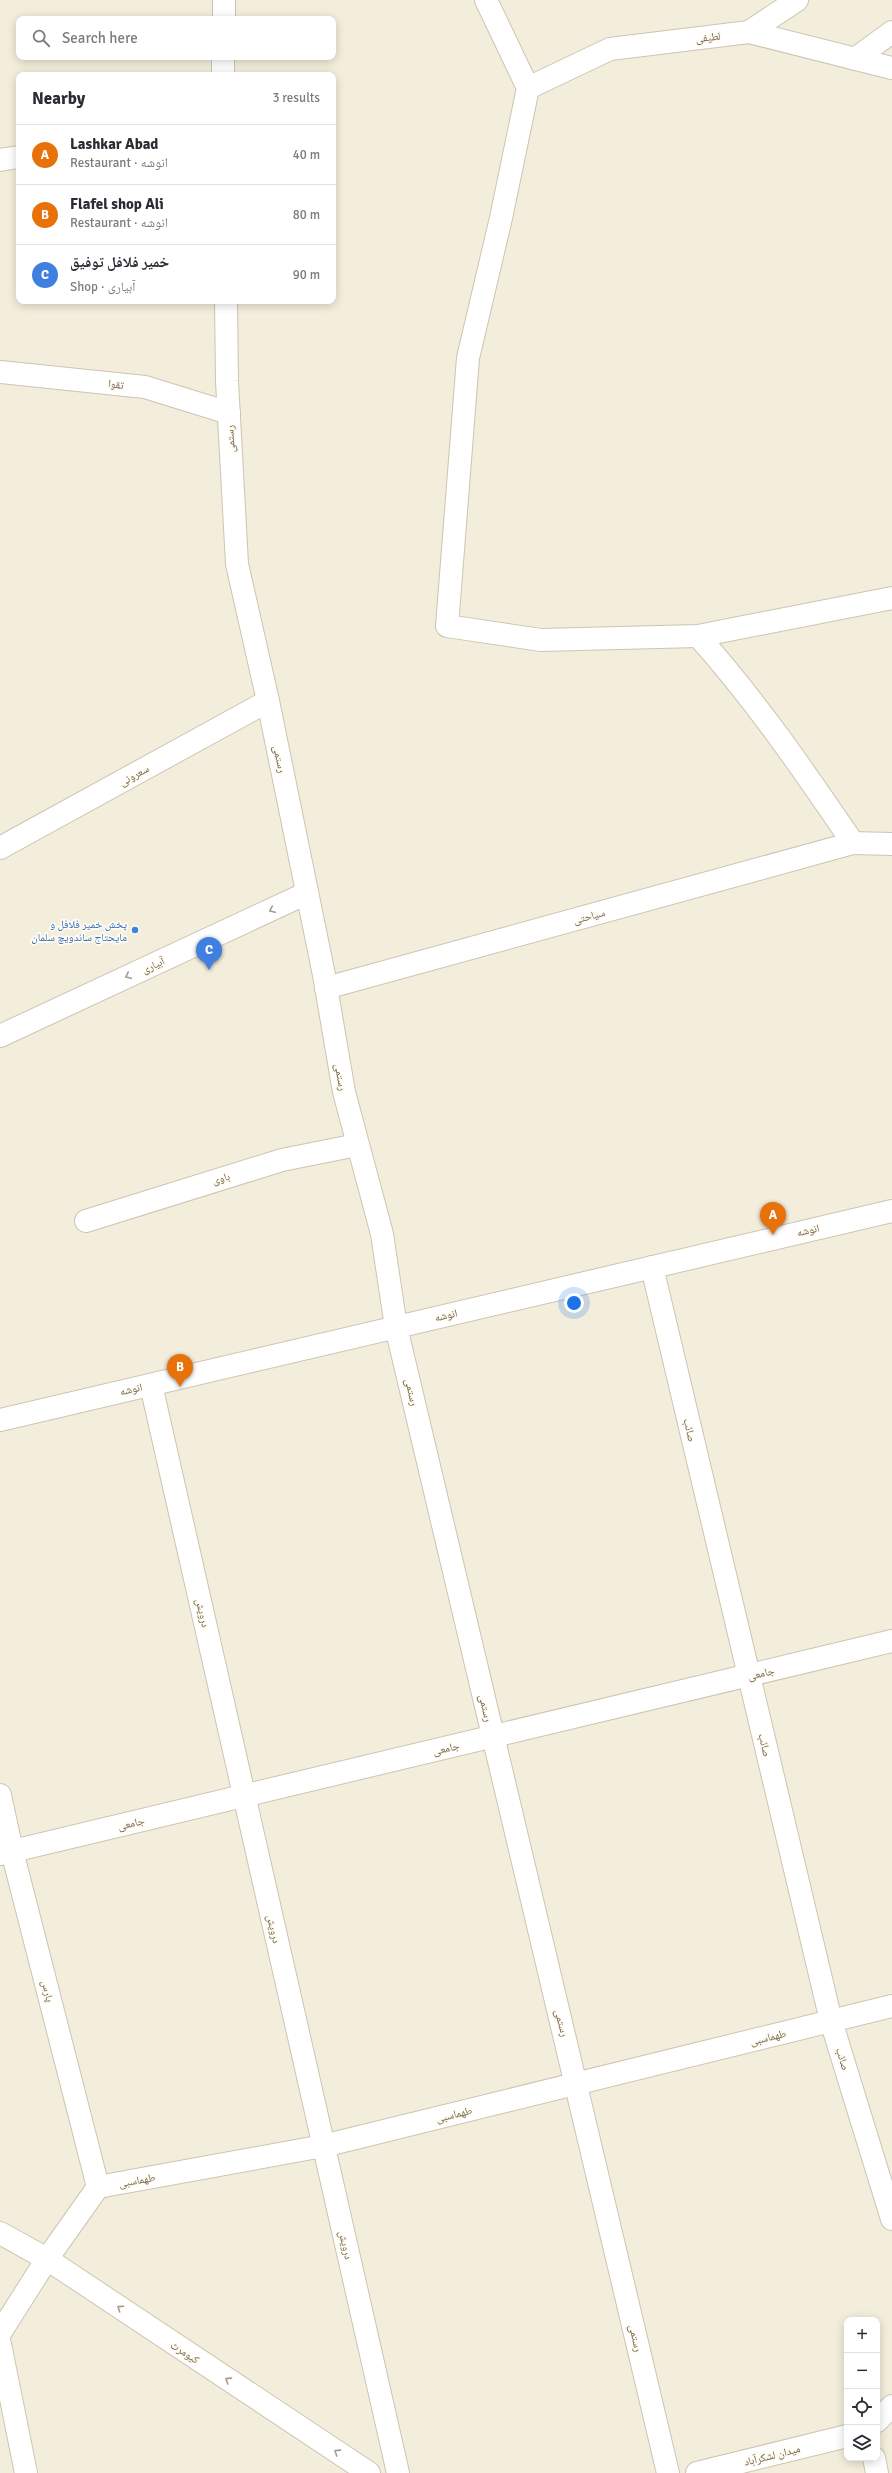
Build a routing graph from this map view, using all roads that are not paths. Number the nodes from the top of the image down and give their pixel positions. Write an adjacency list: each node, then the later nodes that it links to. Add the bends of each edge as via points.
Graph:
1 (224, 0): 4 (street)
2 (486, 0): 11 (street)
3 (797, 0): 5 (street)
4 (224, 16)
5 (749, 32): 7 (street, لطیفی); 11 (street, لطیفی, via 610,49)
6 (892, 32): 7 (street)
7 (855, 58): 9 (street, لطیفی)
8 (224, 60): 10 (street)
9 (892, 68)
10 (224, 72)
11 (528, 88): 18 (street, via 468,358 447,626 541,640)
12 (16, 157): 13 (street)
13 (0, 160)
14 (226, 304): 16 (street, رستمی)
15 (0, 372): 16 (street, تقوا, via 145,387)
16 (229, 413): 19 (street, رستمی, via 237,564)
17 (892, 598): 18 (street)
18 (698, 636): 20 (street, via 786,745)
19 (268, 701): 22 (street, سعرونی); 23 (street, رستمی)
20 (853, 843): 21 (street, سیاحتی); 24 (street, سیاحتی)
21 (892, 844)
22 (0, 848)
23 (307, 893): 24 (street, رستمی); 25 (street, آبیاری, one-way to 25)
24 (326, 988): 26 (street, رستمی, via 344,1092)
25 (0, 1036)
26 (357, 1145): 28 (street, باوی, via 282,1160); 30 (street, رستمی, via 382,1234)
27 (892, 1211): 29 (street, انوشه)
28 (86, 1221)
29 (652, 1266): 30 (street, انوشه); 34 (street, صائب)
30 (396, 1327): 31 (street, انوشه); 35 (street, رستمی)
31 (151, 1385): 32 (street, انوشه); 37 (street, درویش)
32 (0, 1420)
33 (892, 1641): 34 (street, جامعی)
34 (748, 1676): 35 (street, جامعی); 40 (street, صائب)
35 (493, 1737): 37 (street, جامعی); 41 (street, رستمی)
36 (0, 1795): 38 (street, پارس)
37 (244, 1796): 38 (street, جامعی); 42 (street, درویش)
38 (6, 1853): 43 (street, پارس)
39 (892, 2006): 40 (street, طهماسبی)
40 (831, 2021): 41 (street, طهماسبی); 44 (street, صائب)
41 (577, 2084): 42 (street, طهماسبی); 56 (street, رستمی)
42 (323, 2146): 43 (street, طهماسبی); 55 (street, درویش)
43 (98, 2187): 46 (street)
44 (892, 2220)
45 (0, 2233): 46 (street, کیومرث)
46 (47, 2259): 47 (street); 54 (street, کیومرث, one-way to 46)
47 (0, 2333)
48 (0, 2344): 53 (street)
49 (892, 2406): 50 (street)
50 (880, 2418)
51 (844, 2437): 57 (street, میدان لشکرآباد)
52 (875, 2461): 58 (street)
53 (26, 2473)
54 (370, 2473)
55 (398, 2473)
56 (668, 2473)
57 (697, 2473)
58 (877, 2473)

